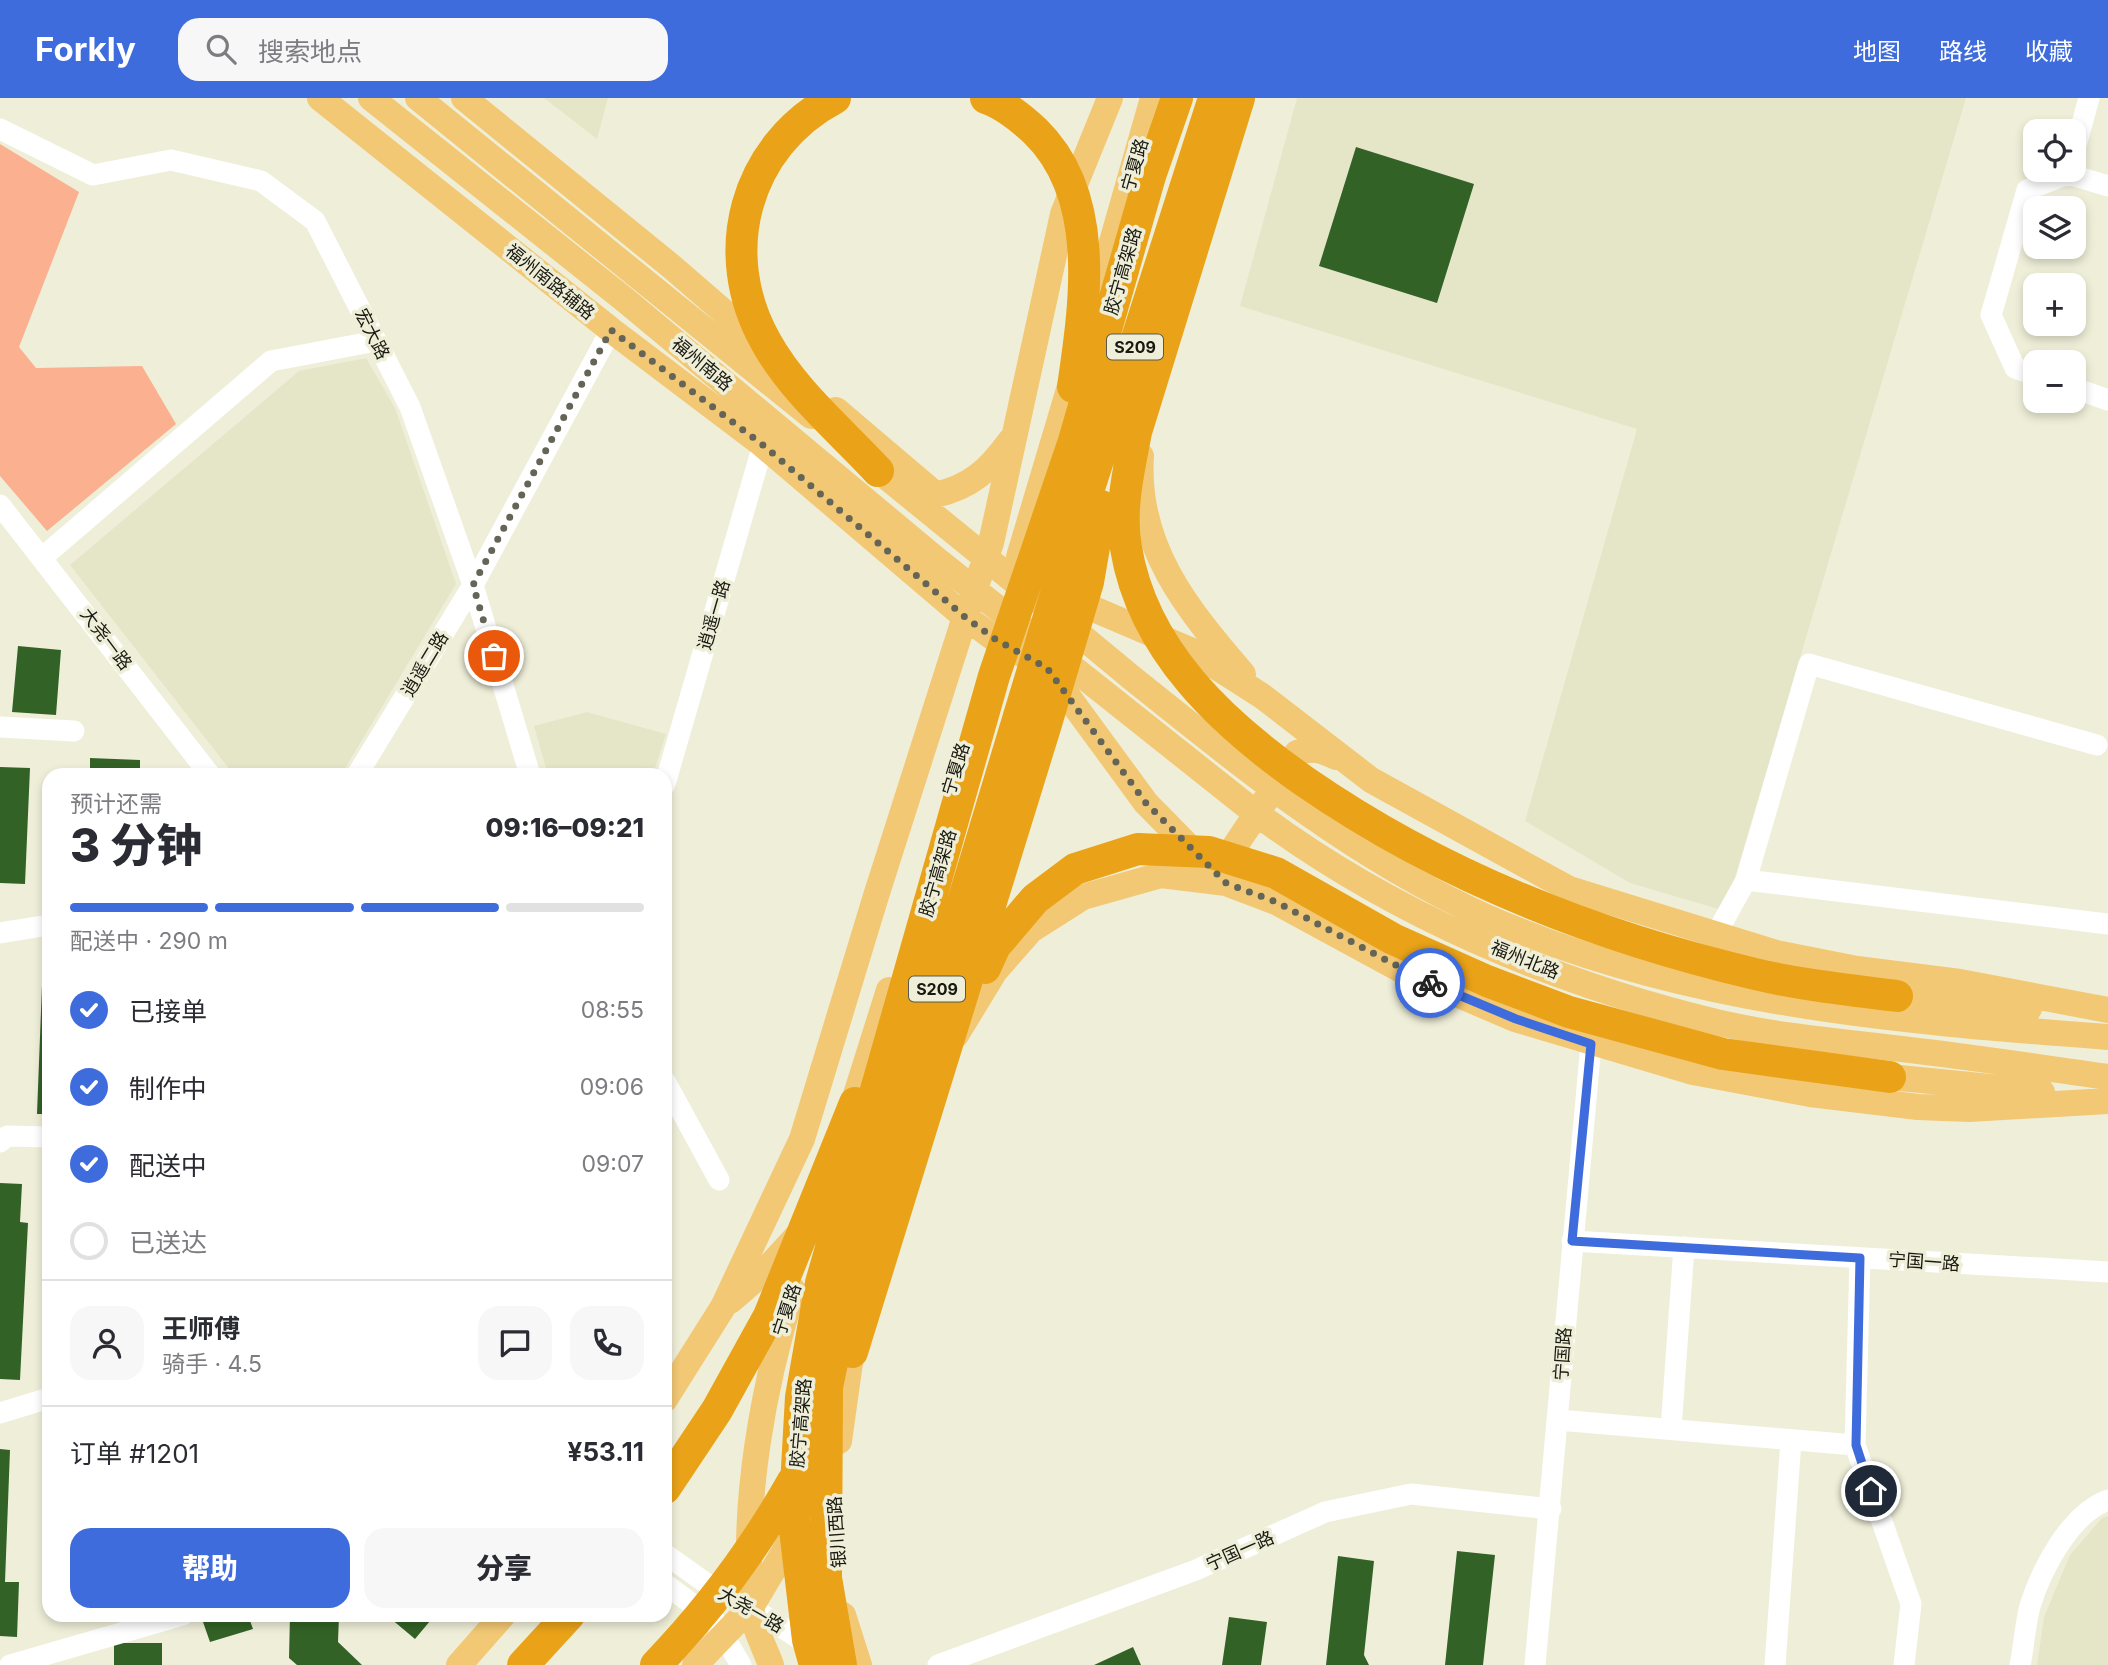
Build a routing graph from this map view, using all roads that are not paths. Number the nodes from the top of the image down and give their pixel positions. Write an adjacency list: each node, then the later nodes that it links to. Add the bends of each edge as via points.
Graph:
1 (320, 98): 19 (main road, 福州南路辅路)
2 (371, 98): 39 (main road, 福州南路, via 625,300)
3 (418, 98): 29 (main road, 福州南路)
4 (464, 98): 30 (main road, via 672,267)
5 (835, 98): 29 (highway, via 795,126 752,184 742,229 742,268 748,306 782,367)
6 (986, 98): 27 (highway, via 1026,123 1049,146 1075,197 1081,231 1083,314 1072,394)
7 (1110, 98): 26 (main road, via 1063,214)
8 (1153, 98): 34 (main road, 宁夏路)
9 (1177, 98): 27 (highway, 胶宁高架路 / S209)
10 (1214, 98): 23 (highway, 胶宁高架路 / S209)
11 (1222, 98): 21 (main road)
12 (1239, 98): 57 (highway, via 1136,432 1126,488 1125,547 1150,624 1204,699 1253,745 1360,819 1435,862 1518,900 1757,975)
13 (2089, 98): 14 (street)
14 (2083, 119)
15 (0, 129): 20 (street, 宏大路, via 93,174 171,160 261,181 315,221)
16 (2086, 174): 18 (street)
17 (2041, 182): 22 (street, via 2027,190 1991,315 2015,368)
18 (2108, 186)
19 (611, 330): 28 (main road, 福州南路辅路); 35 (street, 逍遥二路)
20 (376, 341): 33 (street, via 271,360); 35 (street, 宏大路, via 410,407)
21 (1147, 342): 36 (main road); 42 (main road, via 1139,478 1147,521 1168,579 1200,625)
22 (2023, 371)
23 (1123, 384): 63 (highway, 胶宁高架路, via 1088,582); 104 (highway, 胶宁高架路 / S209, via 850,1276 827,1387 826,1578)
24 (2086, 392): 25 (street)
25 (2108, 400)
26 (1015, 434): 30 (main road, via 978,478); 32 (main road)
27 (1074, 441): 60 (highway, 胶宁高架路 / S209, via 994,676)
28 (763, 445): 38 (main road, 福州南路辅路); 50 (street, 逍遥一路)
29 (878, 471): 37 (main road, 福州南路)
30 (935, 495): 32 (main road)
31 (0, 505): 33 (street, 大尧一路)
32 (992, 543): 34 (main road); 38 (main road)
33 (43, 557): 47 (street, 大尧一路)
34 (1018, 563): 36 (main road); 40 (main road, 宁夏路)
35 (473, 585): 48 (street, 逍遥二路); 49 (street, 宏大路)
36 (1069, 601): 41 (main road); 42 (main road, via 1190,650)
37 (1042, 604): 61 (main road, 福州北路, via 1298,810 1384,864 1485,916 1583,953 1710,990 1880,1017)
38 (965, 617): 40 (main road, 福州南路辅路); 77 (main road, via 802,1139)
39 (1030, 634): 65 (main road, 福州北路, via 1285,835 1370,887 1469,937 1577,981 1722,1023 1795,1037)
40 (995, 639): 41 (main road, 福州南路辅路); 72 (main road, 宁夏路)
41 (1047, 668): 52 (main road, via 1146,803); 63 (main road)
42 (1262, 696): 46 (main road)
43 (0, 727): 44 (street)
44 (75, 731)
45 (2097, 745): 51 (street, via 1809,664)
46 (1352, 765): 52 (main road, via 1321,750 1308,748 1297,753 1233,849 1222,874); 56 (main road, via 1371,780 1569,889)
47 (205, 768)
48 (361, 768)
49 (528, 768)
50 (670, 768)
51 (1746, 880): 53 (street); 56 (street)
52 (1226, 883): 59 (main road, via 1161,875 1083,897 1031,930 995,971); 62 (main road, via 1276,902 1405,972 1516,1019)
53 (2108, 924)
54 (42, 926): 55 (street)
55 (0, 933)
56 (1715, 936): 58 (main road, via 1857,969 1960,982)
57 (1897, 996): 58 (main road)
58 (2108, 1012)
59 (965, 1025): 63 (main road); 70 (main road)
60 (891, 1037): 86 (highway, via 858,1097 769,1316 717,1410); 103 (highway, 胶宁高架路 / S209, via 821,1283 801,1396 794,1521)
61 (2108, 1037)
62 (1591, 1044): 67 (main road, via 1693,1072 1810,1094 1918,1107 1969,1109); 73 (street, 宁国路)
63 (935, 1070): 64 (highway, via 995,946 1035,899 1075,869 1138,849 1209,852 1276,873 1393,939 1569,1012 1723,1054); 70 (main road); 79 (main road, via 859,1306); 99 (highway, via 831,1411 760,1539)
64 (1890, 1077): 67 (main road)
65 (2108, 1077)
66 (672, 1094): 71 (street)
67 (2108, 1100)
68 (42, 1137): 69 (street, via 8,1136)
69 (0, 1142)
70 (929, 1143): 79 (main road)
71 (719, 1180)
72 (818, 1213): 77 (main road, via 764,1272); 91 (main road, 宁夏路, via 773,1353 751,1501)
73 (1572, 1241): 74 (street, 宁国一路); 82 (street, 宁国路)
74 (1684, 1247): 75 (street, 宁国一路); 83 (street)
75 (1860, 1258): 76 (street, 宁国一路); 85 (street)
76 (2108, 1272)
77 (723, 1307): 78 (main road)
78 (672, 1388)
79 (844, 1396): 91 (main road, via 810,1507); 105 (main road, 银川西路, via 834,1488 837,1549 843,1614)
80 (42, 1400): 81 (street)
81 (0, 1413)
82 (1558, 1420): 83 (street); 88 (street, 宁国路)
83 (1671, 1429): 84 (street)
84 (1791, 1440): 85 (street); 108 (street)
85 (1856, 1445): 109 (street, via 1911,1604)
86 (672, 1478)
87 (2108, 1500): 110 (street, via 2093,1505 2056,1549 2030,1606)
88 (1551, 1509): 106 (street, 宁国一路, via 1411,1494 1325,1512 1196,1570); 107 (street, 宁国路)
89 (672, 1559): 91 (street, 大尧一路, via 727,1598)
90 (672, 1589): 95 (street, 大尧一路, via 715,1621)
91 (751, 1607): 95 (main road); 102 (main road); 104 (street, 大尧一路)
92 (159, 1622): 96 (street)
93 (497, 1622): 97 (main road)
94 (563, 1622): 98 (highway)
95 (724, 1635): 100 (main road); 101 (street, 大尧一路)
96 (10, 1665)
97 (459, 1665)
98 (523, 1665)
99 (656, 1665)
100 (695, 1665)
101 (741, 1665)
102 (771, 1665)
103 (814, 1665)
104 (840, 1665)
105 (859, 1665)
106 (938, 1665)
107 (1535, 1665)
108 (1775, 1665)
109 (1904, 1665)
110 (2020, 1665)

